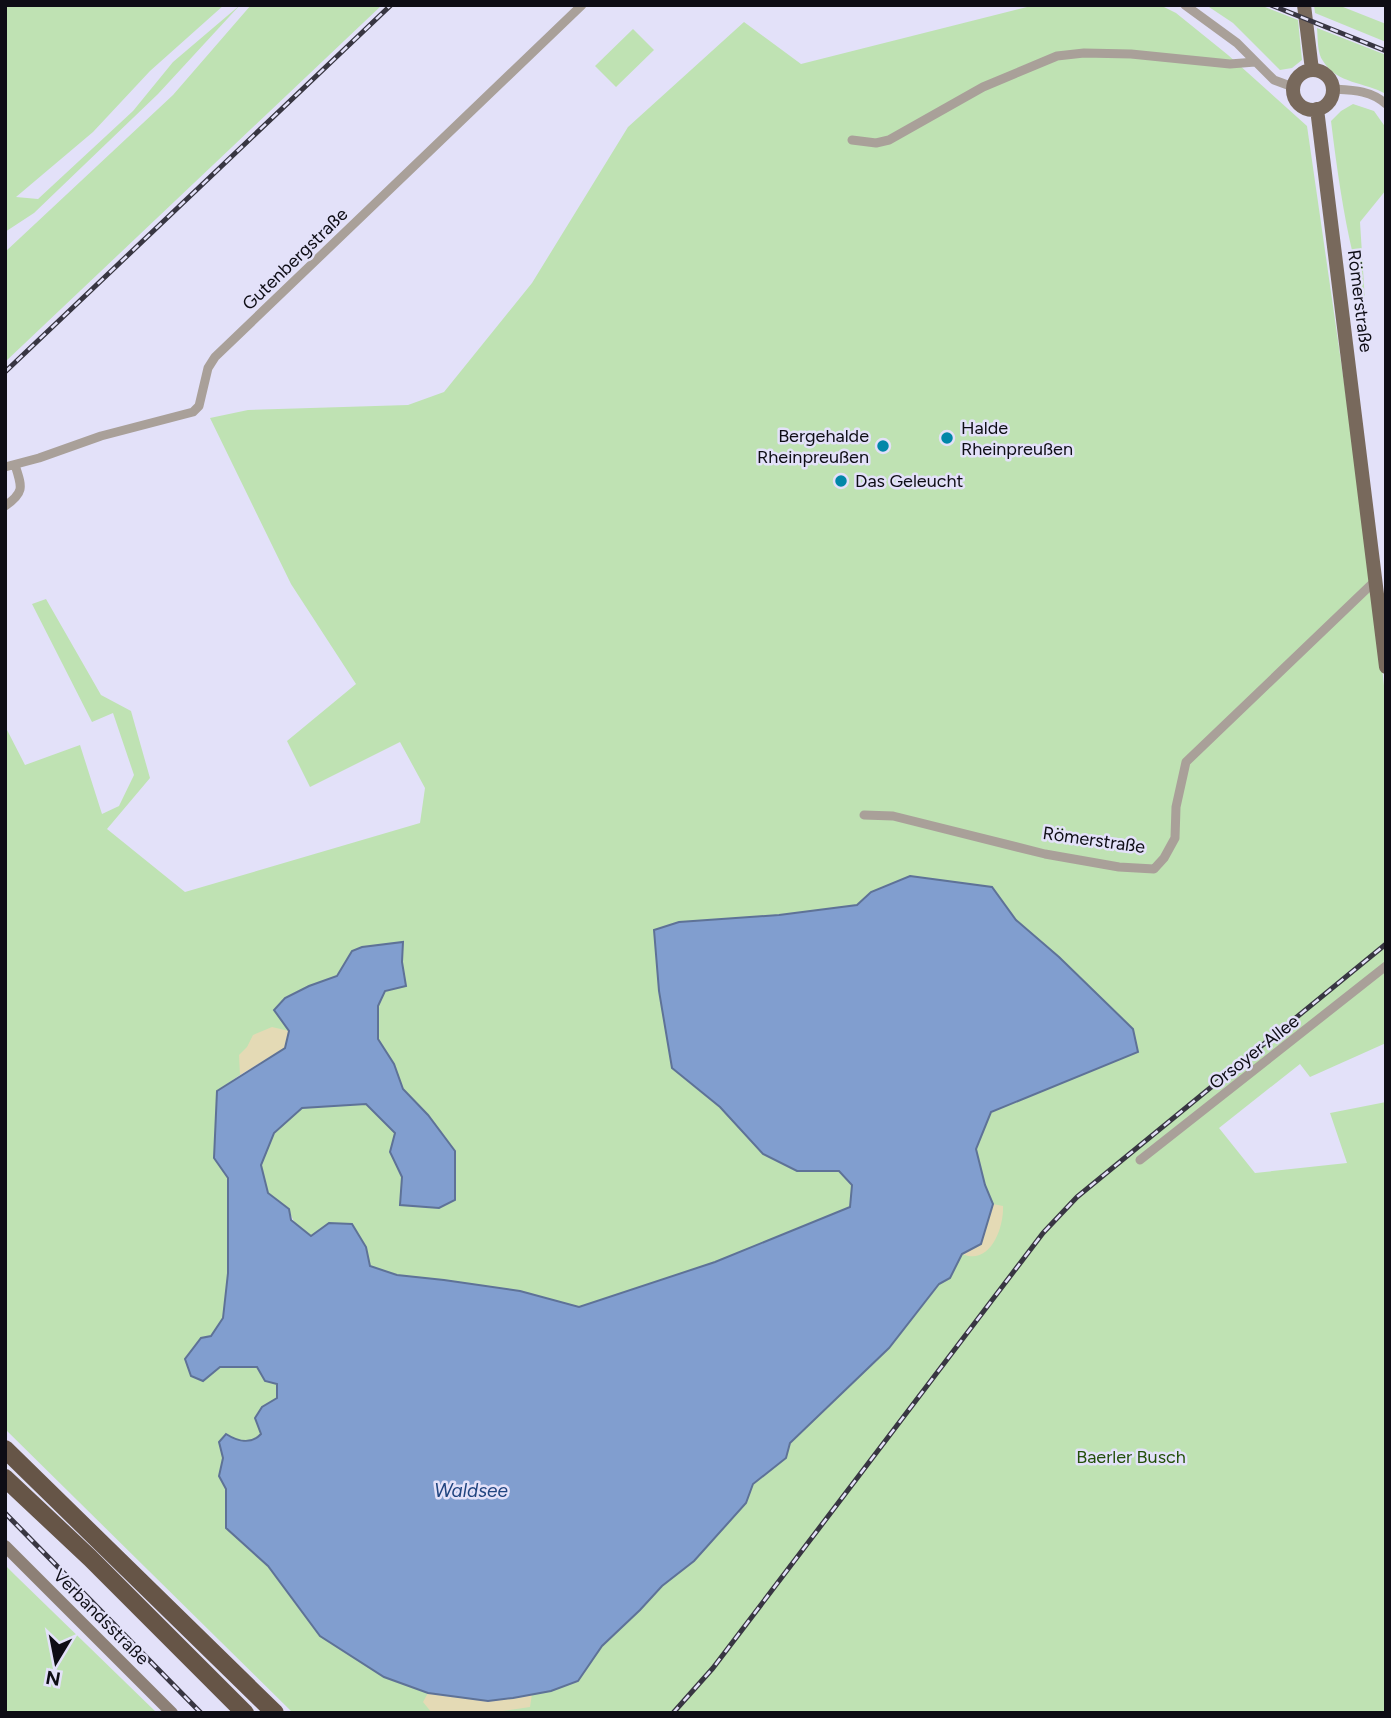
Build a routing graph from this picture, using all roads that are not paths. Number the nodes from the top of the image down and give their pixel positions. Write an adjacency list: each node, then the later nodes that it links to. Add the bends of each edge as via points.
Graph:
1 (582, 5): 11 (street, Gutenbergstraße, via 215,357 193,412)
2 (1185, 5): 4 (street, via 1230,37)
3 (1304, 5): 5 (main road)
4 (1255, 62): 6 (street, via 1274,80); 10 (street, via 1230,64 1130,54 1057,56 983,87 889,140)
5 (1312, 70): 6 (main road, via 1297,77); 7 (main road, via 1324,73)
6 (1293, 87): 9 (main road, via 1299,104)
7 (1333, 89): 8 (street, via 1378,96); 9 (main road, via 1330,100)
8 (1386, 104)
9 (1317, 110): 13 (main road, Römerstraße)
10 (852, 140)
11 (10, 466): 12 (street, via 22,485)
12 (5, 506)
13 (1376, 580): 14 (main road, Römerstraße); 15 (street, Römerstraße, via 1186,762 1175,838 1154,869 1081,861 893,817)
14 (1386, 667)
15 (864, 815)
16 (1386, 966): 17 (street, Orsoyer Allee)
17 (1140, 1160)
18 (5, 1449): 23 (highway)
19 (5, 1478): 22 (highway)
20 (5, 1546): 21 (main road, Verbandsstraße)
21 (172, 1713)
22 (245, 1713)
23 (275, 1713)

